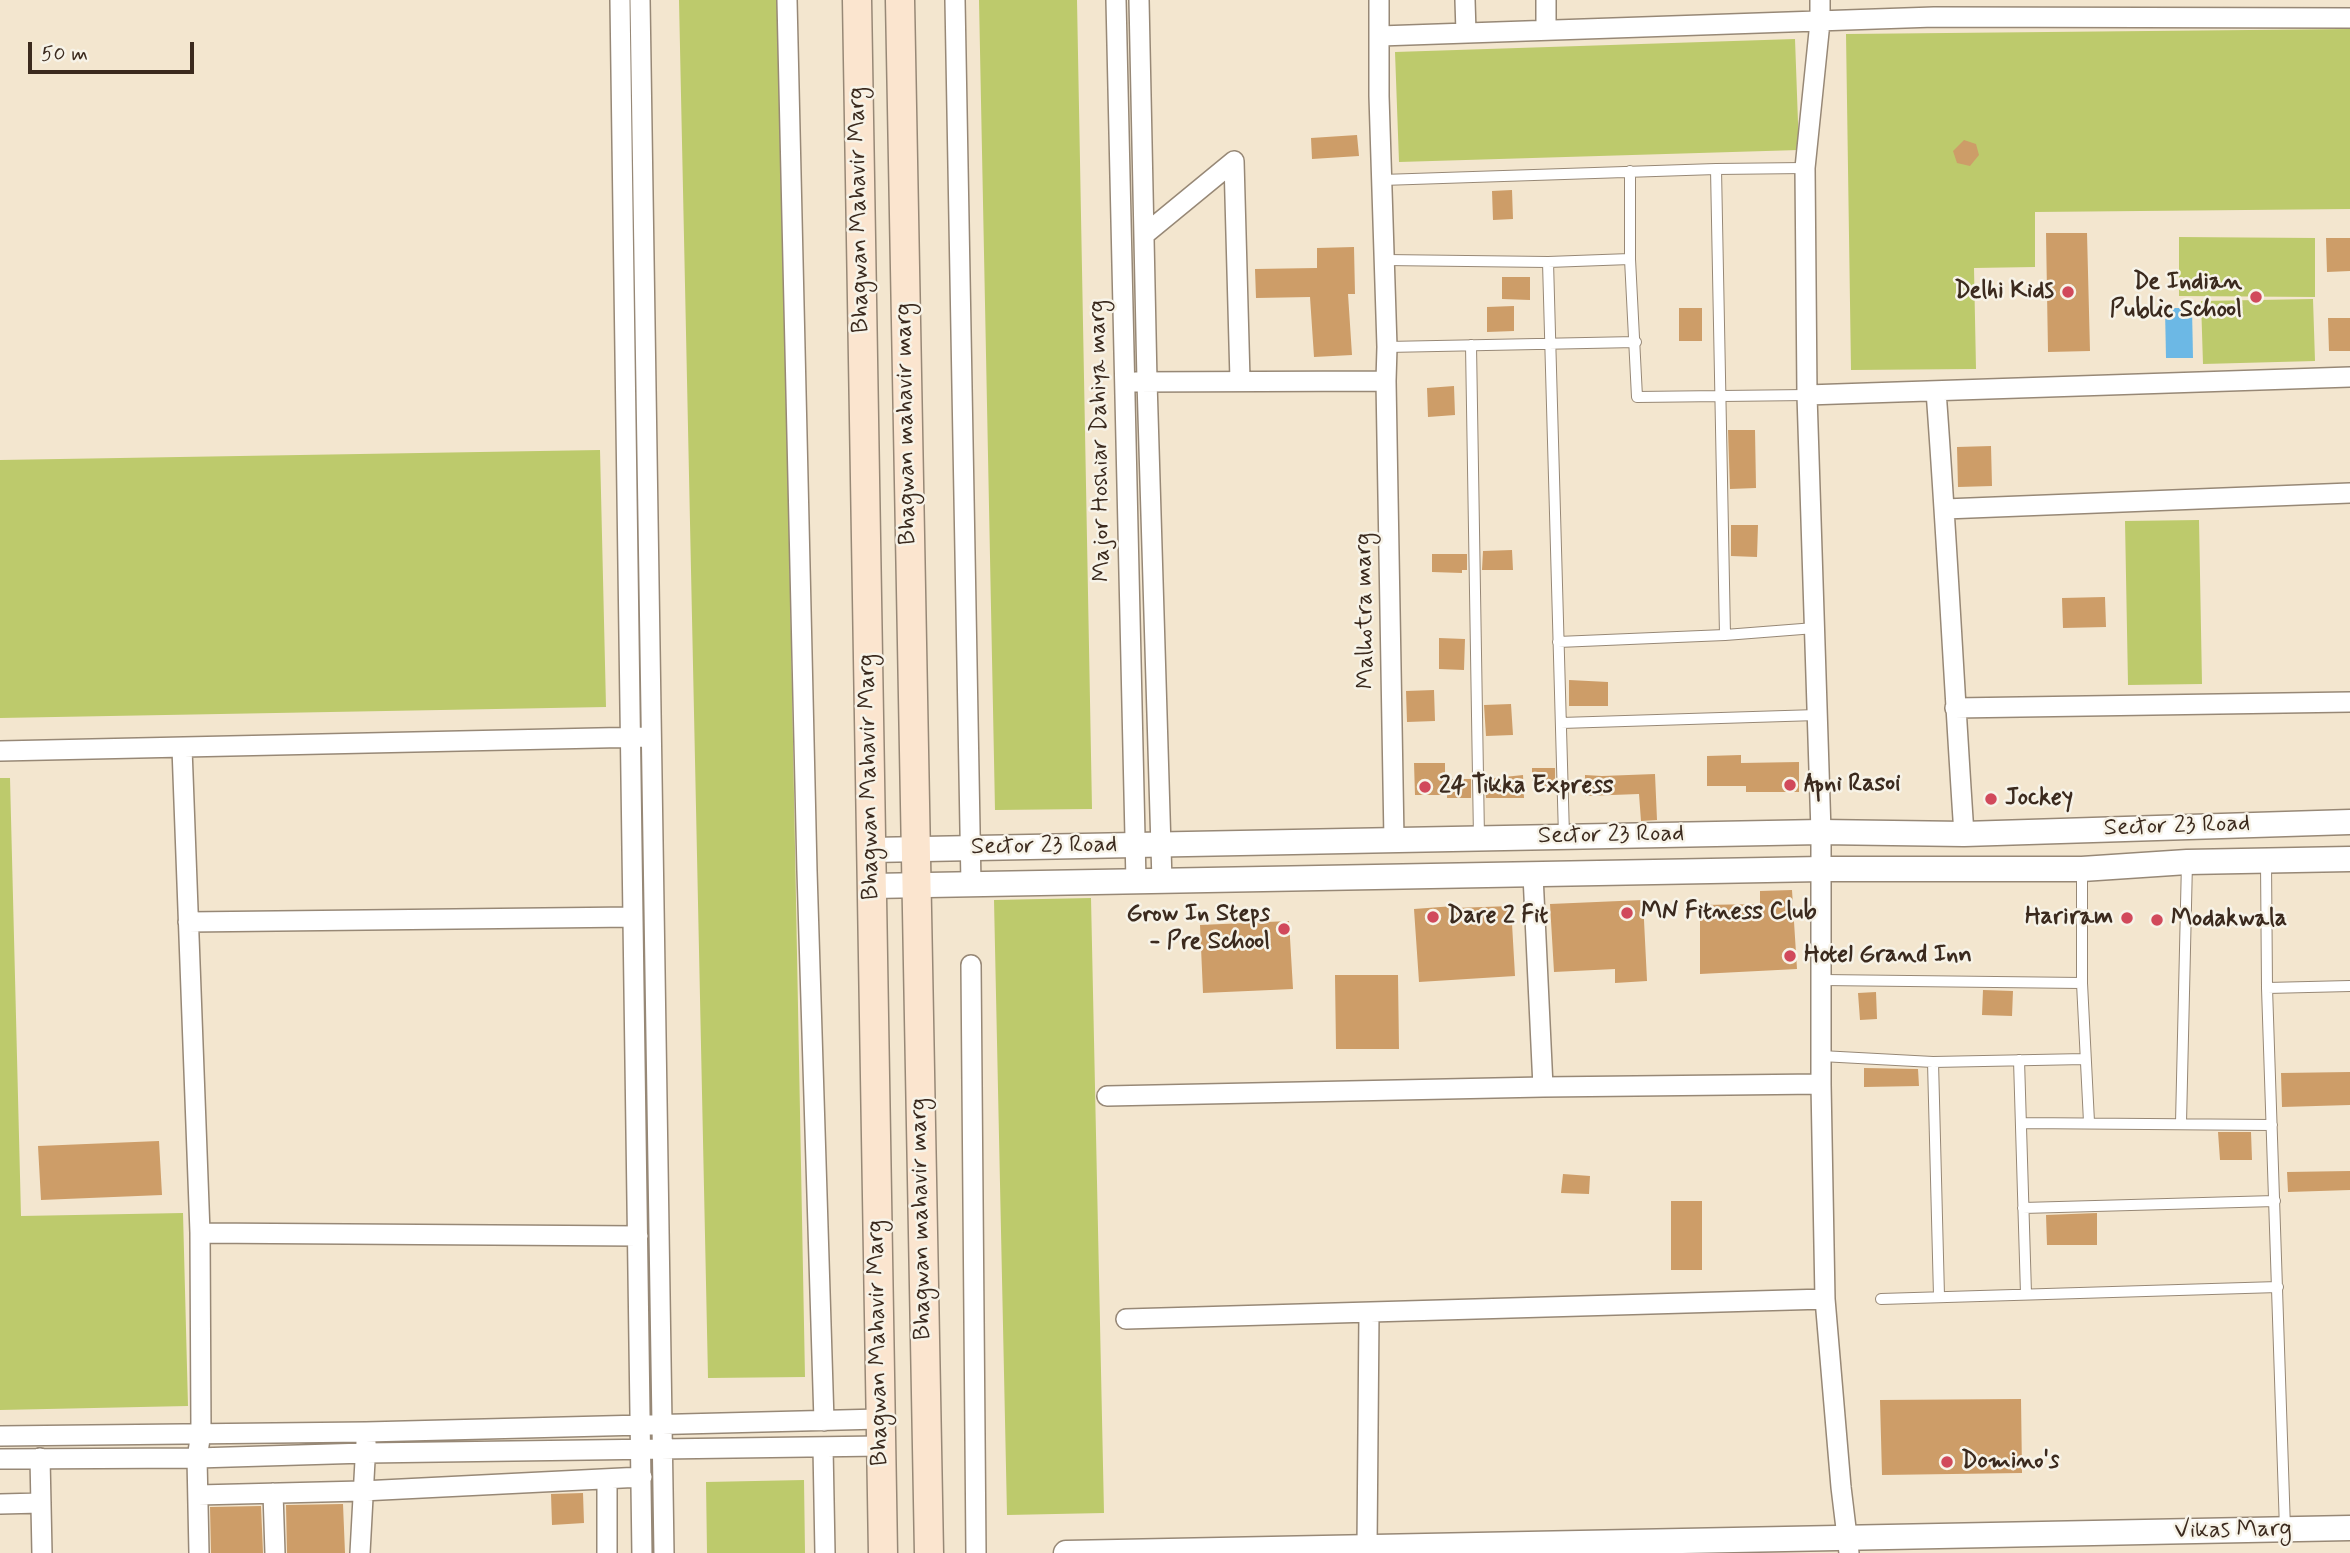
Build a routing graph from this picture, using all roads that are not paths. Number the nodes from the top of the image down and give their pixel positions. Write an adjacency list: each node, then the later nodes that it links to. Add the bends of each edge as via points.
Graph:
1 (620, 0): 49 (street)
2 (640, 0): 48 (street)
3 (788, 0): 103 (street)
4 (857, 0): 62 (main road, Bhagwan Mahavir Marg)
5 (900, 0): 61 (main road, Bhagwan mahavir marg)
6 (955, 0): 60 (street)
7 (1116, 0): 34 (street, Major Hoshiar Dahiya marg)
8 (1139, 0): 23 (street, Major Hoshiar Dahiya marg)
9 (1379, 0): 18 (street, Malhotra marg)
10 (1465, 0): 17 (street)
11 (1546, 0): 16 (street)
12 (1820, 0): 15 (street)
13 (1934, 8): 14 (street); 15 (street)
14 (2350, 18)
15 (1820, 22): 16 (street); 19 (street)
16 (1546, 30): 17 (street)
17 (1466, 33): 18 (street)
18 (1380, 36): 22 (street, Malhotra marg)
19 (1805, 168): 20 (lane); 38 (street)
20 (1716, 169): 21 (lane); 37 (lane)
21 (1630, 171): 22 (lane); 24 (lane)
22 (1382, 180): 25 (street, Malhotra marg)
23 (1144, 235): 32 (street, via 1234,161); 35 (street, Major Hoshiar Dahiya marg)
24 (1630, 259): 26 (lane); 27 (lane)
25 (1385, 260): 26 (lane); 30 (street, Malhotra marg)
26 (1548, 262): 28 (lane)
27 (1636, 342): 28 (lane); 37 (lane, via 1637,397)
28 (1550, 344): 29 (lane); 43 (lane)
29 (1471, 345): 30 (lane); 56 (lane)
30 (1387, 347): 33 (street, Malhotra marg)
31 (2350, 377): 36 (street)
32 (1240, 380): 33 (street); 35 (street)
33 (1386, 381): 57 (street, Malhotra marg)
34 (1123, 382): 35 (street); 59 (street, Major Hoshiar Dahiya marg)
35 (1147, 382): 58 (street, Major Hoshiar Dahiya marg)
36 (1936, 391): 38 (street); 40 (street)
37 (1720, 394): 38 (lane); 42 (lane)
38 (1807, 395): 41 (street)
39 (2350, 493): 40 (street)
40 (1945, 509): 45 (street)
41 (1815, 628): 42 (lane); 46 (street)
42 (1724, 635): 43 (lane)
43 (1558, 642): 47 (lane)
44 (2350, 702): 45 (street)
45 (1955, 708): 54 (street)
46 (1817, 715): 47 (lane); 53 (street)
47 (1561, 723): 55 (lane)
48 (652, 737): 49 (street); 105 (street)
49 (631, 738): 50 (street); 74 (street)
50 (182, 748): 51 (street); 75 (street)
51 (0, 751)
52 (2350, 822): 54 (street, Sector 23 Road)
53 (1821, 832): 54 (street, Sector 23 Road); 55 (street, Sector 23 Road); 66 (street)
54 (1964, 834)
55 (1564, 837): 56 (street, Sector 23 Road)
56 (1479, 839): 57 (street, Sector 23 Road)
57 (1394, 840): 58 (street, Sector 23 Road)
58 (1161, 844): 59 (street, Sector 23 Road); 70 (street, Major Hoshiar Dahiya marg)
59 (1135, 845): 60 (street, Sector 23 Road); 69 (street, Major Hoshiar Dahiya marg)
60 (970, 848): 61 (street, Sector 23 Road); 71 (street)
61 (915, 849): 62 (street, Sector 23 Road); 72 (main road, Bhagwan mahavir marg)
62 (871, 850): 73 (main road, Bhagwan Mahavir Marg)
63 (2350, 859): 64 (street, Sector 23 Road)
64 (2266, 860): 65 (street, Sector 23 Road); 80 (lane)
65 (2187, 862): 67 (street, Sector 23 Road); 90 (lane)
66 (1822, 869): 67 (street, Sector 23 Road); 68 (street, Sector 23 Road); 77 (street)
67 (2082, 869): 78 (lane)
68 (1533, 875): 70 (street, Sector 23 Road); 86 (street)
69 (1136, 881): 70 (street, Sector 23 Road); 71 (street, Sector 23 Road)
70 (1162, 881)
71 (971, 884): 72 (street, Sector 23 Road)
72 (916, 885): 73 (street, Sector 23 Road); 137 (main road, Bhagwan mahavir marg)
73 (872, 886): 108 (main road, Bhagwan Mahavir Marg)
74 (634, 917): 75 (street); 95 (street)
75 (188, 922): 94 (street)
76 (971, 965): 138 (street)
77 (1822, 980): 78 (lane); 81 (street)
78 (2082, 983): 82 (lane)
79 (2350, 986): 80 (lane)
80 (2267, 988): 91 (lane)
81 (1821, 1056): 84 (lane); 85 (street)
82 (2085, 1059): 83 (lane); 88 (lane)
83 (2019, 1060): 84 (lane); 89 (lane)
84 (1933, 1062): 98 (lane)
85 (1821, 1084): 86 (street); 99 (street)
86 (1543, 1087): 87 (street)
87 (1107, 1096)
88 (2090, 1122): 89 (lane); 90 (lane)
89 (2022, 1123): 93 (lane)
90 (2181, 1123): 91 (lane)
91 (2272, 1125): 92 (lane)
92 (2274, 1201): 93 (lane); 96 (lane)
93 (2023, 1208): 97 (lane)
94 (200, 1233): 95 (street); 107 (street)
95 (638, 1236): 104 (street)
96 (2278, 1287): 97 (lane); 125 (lane)
97 (2026, 1294): 98 (lane)
98 (1940, 1296): 100 (lane)
99 (1825, 1299): 101 (street); 126 (street)
100 (1881, 1299)
101 (1369, 1312): 102 (street); 127 (street)
102 (1126, 1319)
103 (824, 1421): 105 (street); 108 (street)
104 (641, 1425): 105 (street); 106 (street); 111 (street)
105 (662, 1425): 112 (street)
106 (366, 1432): 107 (street); 113 (street)
107 (201, 1433): 109 (street); 115 (street)
108 (881, 1433): 110 (street); 136 (main road, Bhagwan Mahavir Marg)
109 (0, 1436)
110 (823, 1447): 112 (street); 135 (street)
111 (641, 1449): 112 (street); 113 (street); 117 (street)
112 (663, 1449): 134 (street)
113 (366, 1453): 115 (street); 119 (street)
114 (40, 1458): 115 (street); 116 (street); 122 (street)
115 (197, 1458): 121 (street)
116 (0, 1459)
117 (642, 1477): 118 (street); 133 (street)
118 (607, 1479): 119 (street); 132 (street)
119 (362, 1491): 120 (street); 131 (street)
120 (273, 1493): 121 (street); 130 (street)
121 (198, 1495): 129 (street)
122 (41, 1503): 123 (street); 128 (street)
123 (0, 1504)
124 (2350, 1528): 125 (street, Vikas Marg)
125 (2285, 1530): 126 (street, Vikas Marg)
126 (1847, 1546): 127 (street, Vikas Marg)
127 (1367, 1547): 139 (street, Vikas Marg)
128 (42, 1553)
129 (199, 1553)
130 (275, 1553)
131 (360, 1553)
132 (607, 1553)
133 (642, 1553)
134 (664, 1553)
135 (825, 1553)
136 (883, 1553)
137 (929, 1553)
138 (976, 1553)
139 (1066, 1553)

